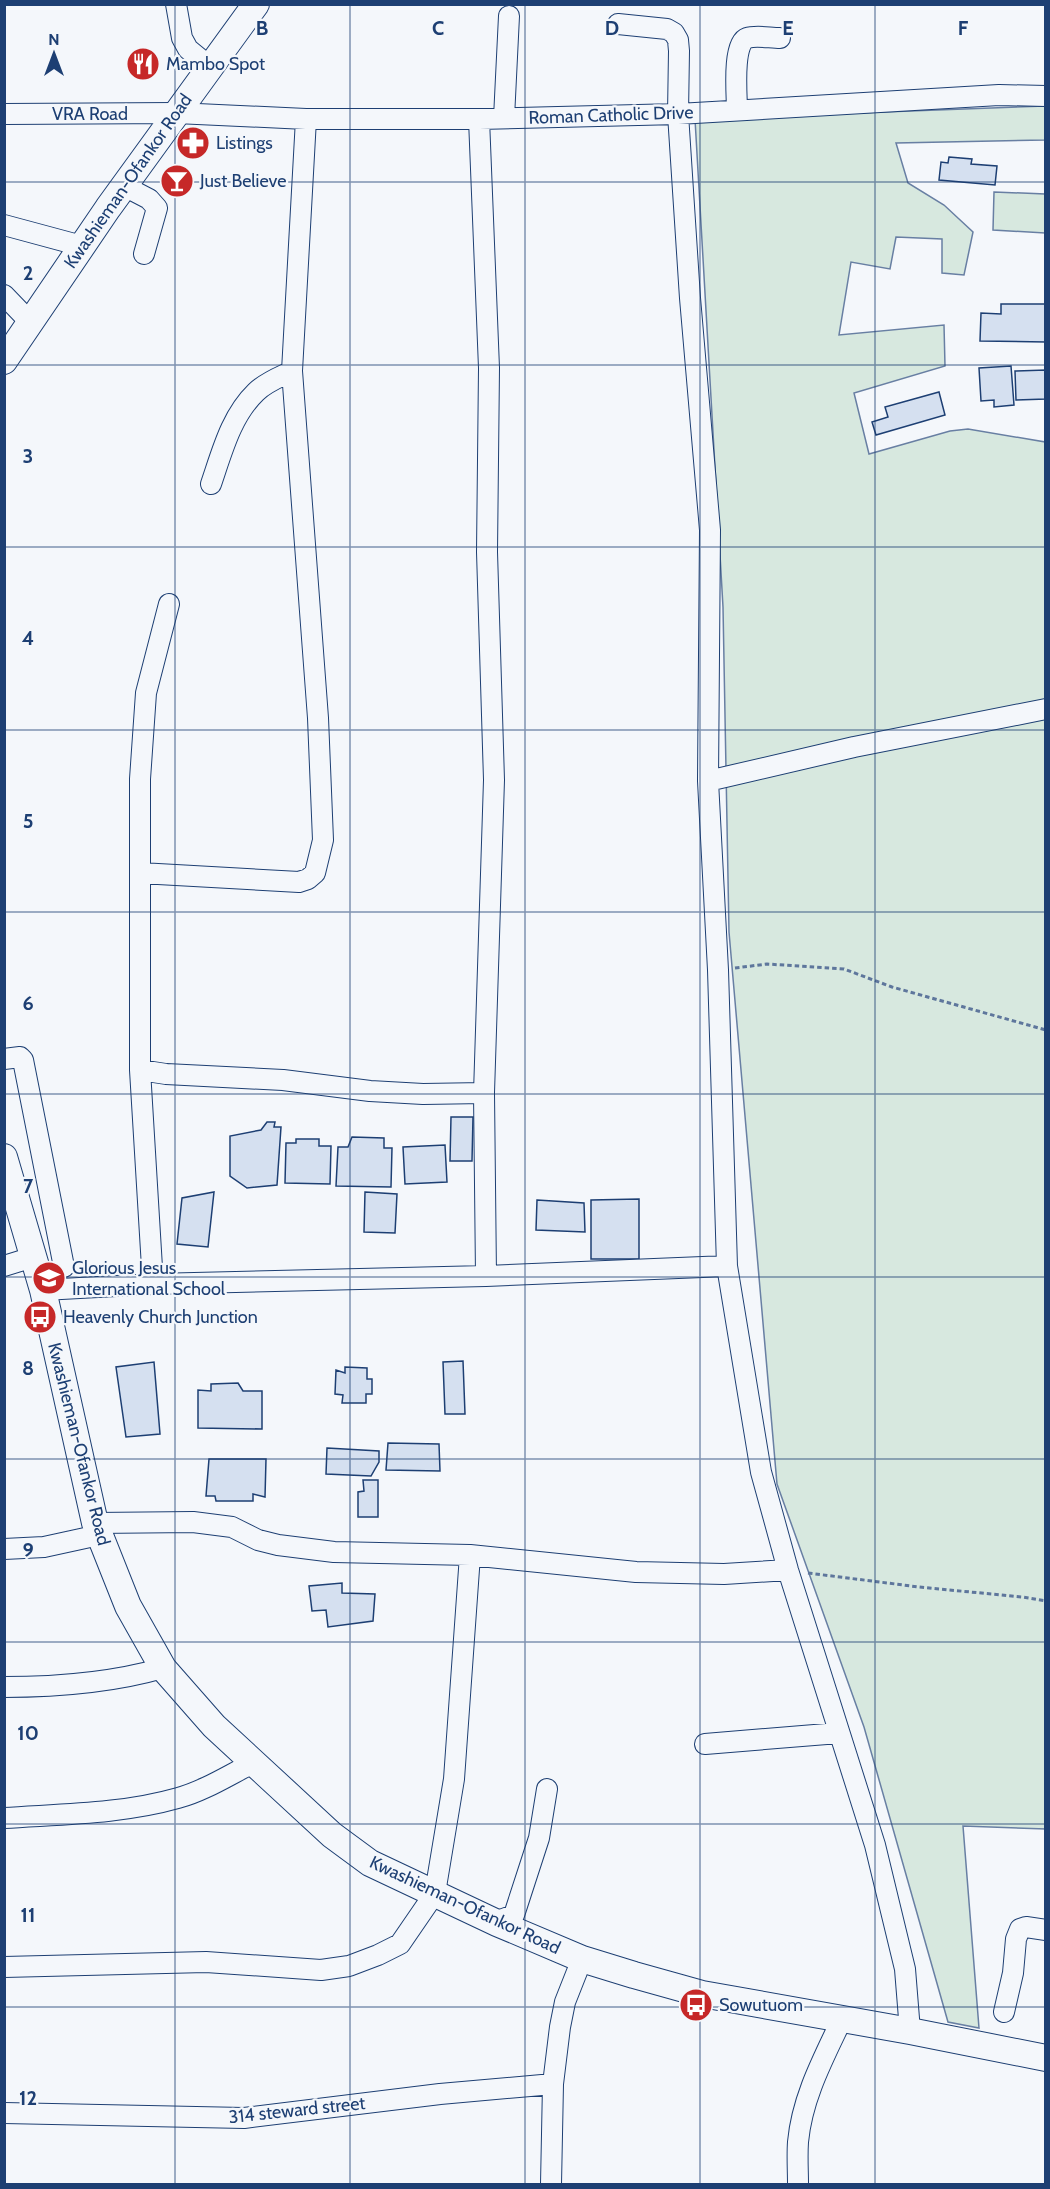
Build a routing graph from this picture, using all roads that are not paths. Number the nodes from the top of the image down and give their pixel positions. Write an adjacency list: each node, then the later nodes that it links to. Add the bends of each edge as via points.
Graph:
1 (176, 4): 6 (street, via 182,38 188,49)
2 (256, 4): 6 (main road, Kwashieman-Ofankor Road)
3 (509, 16): 12 (street)
4 (618, 24): 11 (street, via 674,33 679,51)
5 (780, 38): 8 (street, via 746,38 741,42 737,55)
6 (210, 67): 9 (main road, Kwashieman-Ofankor Road)
7 (1046, 96): 8 (street, Roman Catholic Drive, via 999,95)
8 (737, 110): 11 (street, Roman Catholic Drive)
9 (176, 113): 10 (street, VRA Road); 13 (street, Roman Catholic Drive); 15 (main road, Kwashieman-Ofankor Road)
10 (4, 114)
11 (678, 114): 12 (street, Roman Catholic Drive); 26 (street, via 710,530)
12 (504, 118): 14 (street, Roman Catholic Drive)
13 (306, 119): 14 (street, Roman Catholic Drive); 22 (street)
14 (479, 119): 30 (street, via 489,368 487,552 494,780)
15 (124, 186): 17 (main road, Kwashieman-Ofankor Road); 18 (street, via 149,199 157,208)
16 (4, 225): 17 (street)
17 (82, 246): 20 (main road, Kwashieman-Ofankor Road)
18 (144, 254)
19 (4, 295): 20 (street)
20 (30, 322): 21 (main road, Kwashieman-Ofankor Road)
21 (4, 361)
22 (292, 370): 23 (street, via 256,392 238,415); 27 (street, via 318,718 324,840 319,860 315,873 299,882)
23 (211, 484)
24 (169, 604): 27 (street, via 146,693)
25 (1046, 709): 26 (street, via 854,747)
26 (708, 782): 34 (street)
27 (140, 873): 29 (street)
28 (4, 1059): 35 (street, via 16,1056 23,1060)
29 (141, 1070): 30 (street, via 423,1094); 37 (street)
30 (484, 1093): 36 (street)
31 (4, 1157): 32 (main road, Kwashieman-Ofankor Road)
32 (33, 1257): 33 (street); 38 (main road, Kwashieman-Ofankor Road)
33 (4, 1266)
34 (727, 1266): 36 (street); 42 (street, via 762,1472)
35 (64, 1267)
36 (486, 1276): 37 (street)
37 (153, 1284): 38 (street)
38 (43, 1290): 39 (main road, Kwashieman-Ofankor Road)
39 (97, 1529): 40 (street, via 44,1547); 41 (street, via 193,1522 232,1527 278,1545 334,1552); 43 (main road, Kwashieman-Ofankor Road, via 128,1606)
40 (4, 1549)
41 (470, 1555): 42 (street, via 636,1572 724,1574); 50 (street, via 454,1779)
42 (788, 1570): 45 (street)
43 (163, 1668): 44 (street, via 101,1682); 47 (main road, Kwashieman-Ofankor Road)
44 (4, 1687)
45 (839, 1733): 46 (street); 57 (street, via 875,1845 905,1969)
46 (705, 1744)
47 (253, 1763): 49 (street, via 180,1798 139,1808); 50 (main road, Kwashieman-Ofankor Road, via 350,1849 370,1863)
48 (547, 1789): 51 (street, via 539,1838 514,1915)
49 (4, 1818)
50 (435, 1893): 51 (main road, Kwashieman-Ofankor Road); 54 (street, via 400,1944 349,1966 321,1970 206,1962)
51 (495, 1922): 53 (main road, Kwashieman-Ofankor Road)
52 (1046, 1929): 55 (street, via 1020,1929)
53 (582, 1959): 56 (main road, Kwashieman-Ofankor Road, via 702,1994); 59 (street, via 565,2002)
54 (4, 1967)
55 (1004, 2012)
56 (842, 2019): 57 (main road, Kwashieman-Ofankor Road); 62 (street, via 807,2099 798,2144)
57 (910, 2031): 58 (main road, Kwashieman-Ofankor Road)
58 (1046, 2058)
59 (553, 2084): 60 (street, 314 steward street, via 244,2118); 61 (street)
60 (4, 2113)
61 (551, 2184)
62 (798, 2184)

